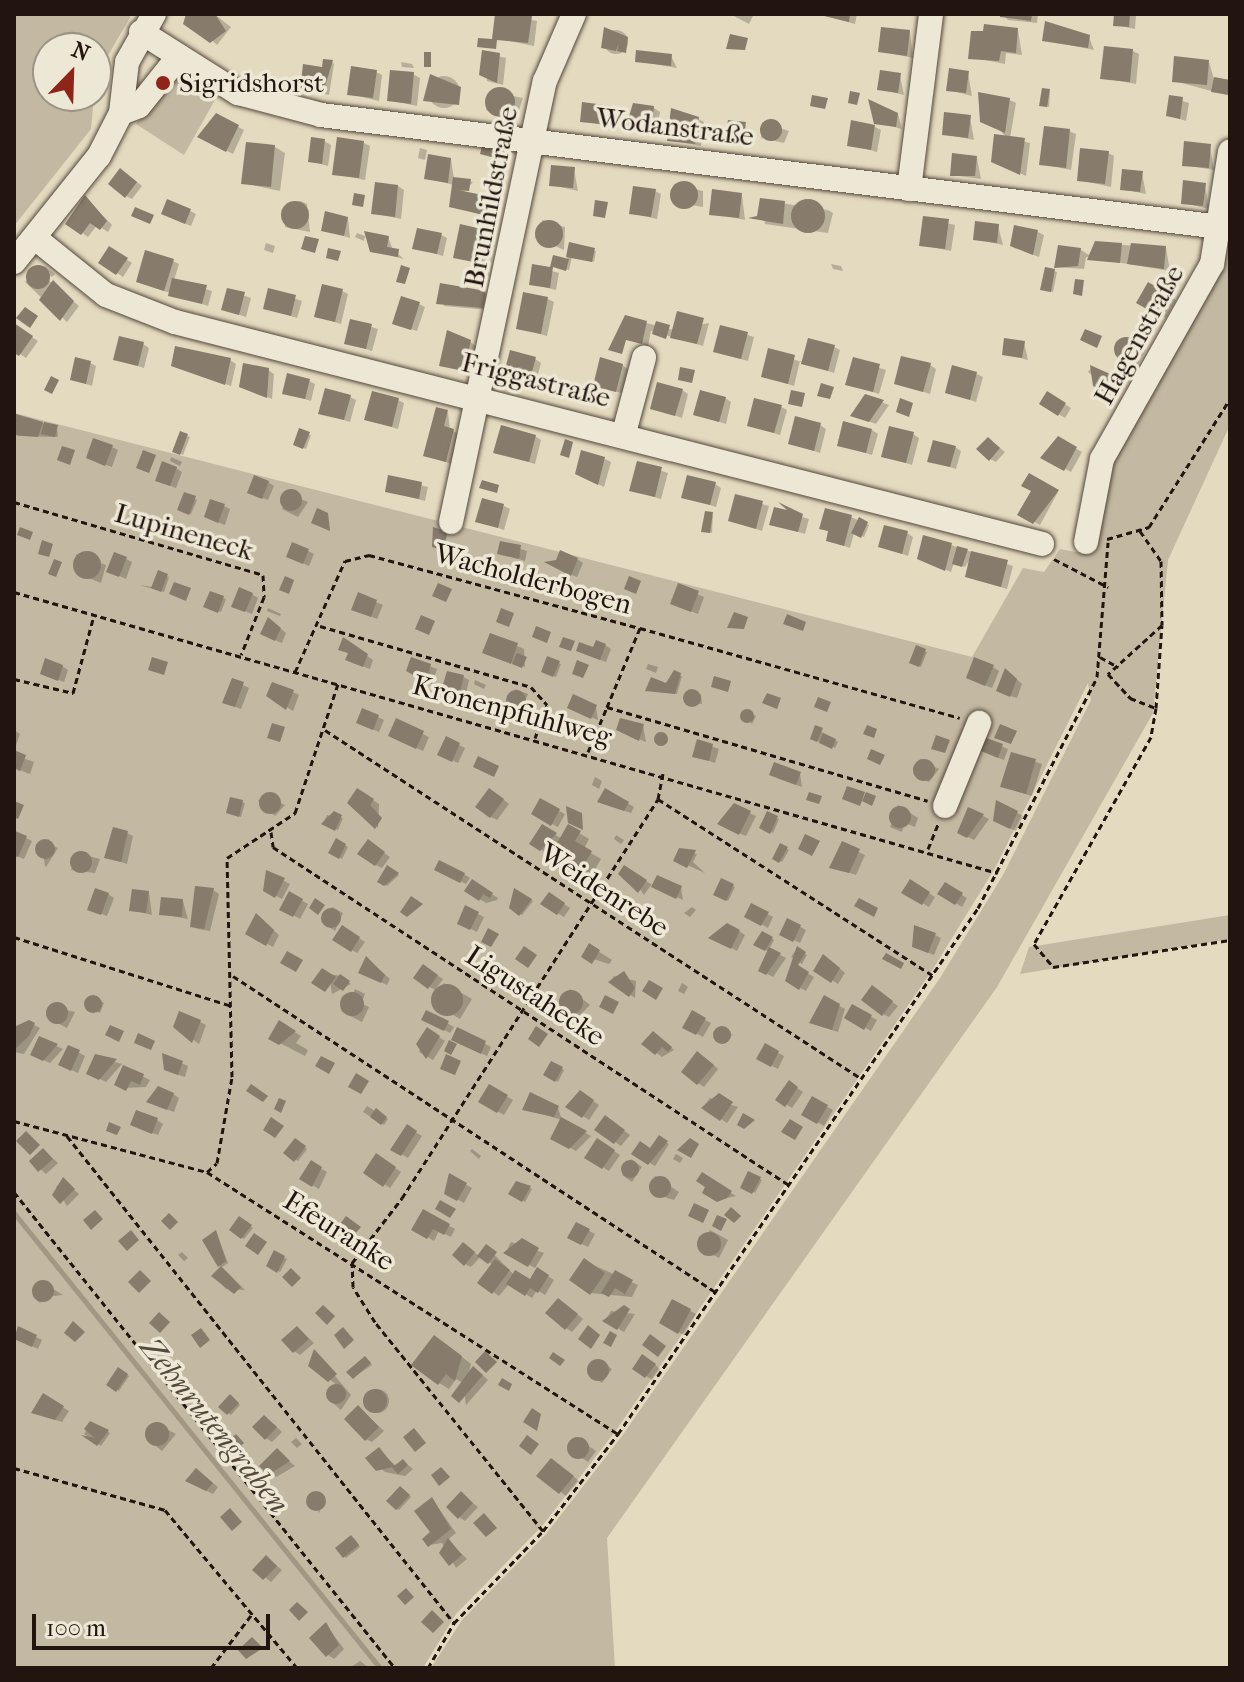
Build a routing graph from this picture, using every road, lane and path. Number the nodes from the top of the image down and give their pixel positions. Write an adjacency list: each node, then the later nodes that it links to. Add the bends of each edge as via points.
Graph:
1 (574, 14): 6 (street, Brunhildstraße, via 545,81)
2 (931, 14): 8 (street)
3 (147, 23): 4 (street, Wodanstraße); 5 (street, via 127,62)
4 (179, 56): 5 (street, via 139,106); 6 (street, Wodanstraße, via 238,93 321,115)
5 (121, 113): 10 (street, via 99,156)
6 (532, 140): 8 (street, Wodanstraße); 13 (street, Brunhildstraße)
7 (1230, 151): 9 (street, Hagenstraße)
8 (909, 189): 9 (street, Wodanstraße)
9 (1220, 227): 20 (street, Hagenstraße, via 1212,264 1180,327 1102,459)
10 (35, 238): 11 (street); 13 (street, Friggastraße, via 106,295 175,322)
11 (14, 262)
12 (644, 358): 15 (street)
13 (481, 396): 15 (street, Friggastraße); 17 (street, Brunhildstraße)
14 (1230, 399): 18 (path, via 1177,491)
15 (624, 433): 21 (street, Friggastraße)
16 (14, 502): 28 (path, Lupineneck, via 263,575 264,597)
17 (451, 522)
18 (1139, 532): 19 (path); 26 (path, via 1161,561)
19 (1118, 537)
20 (1096, 541): 22 (path)
21 (1042, 544): 22 (path, via 1056,561)
22 (1108, 587): 29 (path)
23 (14, 592): 24 (path, Kronenpfuhlweg)
24 (94, 615): 28 (path, Kronenpfuhlweg); 34 (path, via 73,693)
25 (318, 625): 27 (path, Wacholderbogen, via 345,561 355,554); 31 (path, Wacholderbogen); 40 (path, via 531,687 547,705)
26 (1162, 625): 30 (path); 37 (path)
27 (640, 628): 36 (path, Wacholderbogen); 38 (path)
28 (241, 655): 31 (path, Kronenpfuhlweg)
29 (1100, 657): 30 (path); 33 (path)
30 (1118, 667): 32 (path)
31 (295, 672): 35 (path, Kronenpfuhlweg)
32 (1108, 674): 33 (path); 37 (path, via 1130,698)
33 (1097, 677): 47 (path)
34 (14, 679)
35 (338, 684): 39 (path); 40 (path, Kronenpfuhlweg)
36 (607, 707): 41 (path, Wacholderbogen); 44 (path)
37 (1156, 708): 50 (path, via 1151,737 1034,944 1053,967)
38 (979, 723): 44 (street)
39 (325, 730): 45 (path, via 295,813); 48 (path, Weidenrebe)
40 (535, 738): 41 (path, Kronenpfuhlweg)
41 (588, 753): 42 (path, Kronenpfuhlweg)
42 (663, 773): 43 (path); 46 (path, Kronenpfuhlweg)
43 (658, 799): 48 (path); 52 (path)
44 (945, 806): 46 (path)
45 (271, 832): 51 (path, via 239,845 227,858); 54 (path, Ligustahecke, via 273,847)
46 (928, 849): 47 (path, Kronenpfuhlweg)
47 (998, 873): 52 (path)
48 (590, 906): 54 (path); 55 (path, Weidenrebe)
49 (14, 937): 53 (path)
50 (1230, 940)
51 (233, 976): 53 (path); 56 (path)
52 (934, 976): 55 (path)
53 (231, 1006): 59 (path, via 232,1077 217,1163)
54 (518, 1010): 56 (path); 60 (path, Ligustahecke)
55 (863, 1080): 60 (path)
56 (454, 1119): 62 (path); 63 (path)
57 (14, 1121): 58 (path, Efeuranke)
58 (67, 1136): 59 (path, Efeuranke); 68 (path)
59 (207, 1172): 62 (path, Efeuranke)
60 (790, 1185): 63 (path)
61 (14, 1192): 71 (path)
62 (352, 1263): 64 (path, Efeuranke); 66 (path, via 353,1287 375,1322)
63 (717, 1293): 64 (path)
64 (618, 1434): 66 (path)
65 (14, 1468): 67 (path, via 165,1510)
66 (543, 1531): 68 (path)
67 (252, 1614): 69 (path); 70 (path)
68 (454, 1623): 72 (path)
69 (211, 1668)
70 (297, 1668)
71 (395, 1668)
72 (428, 1668)

